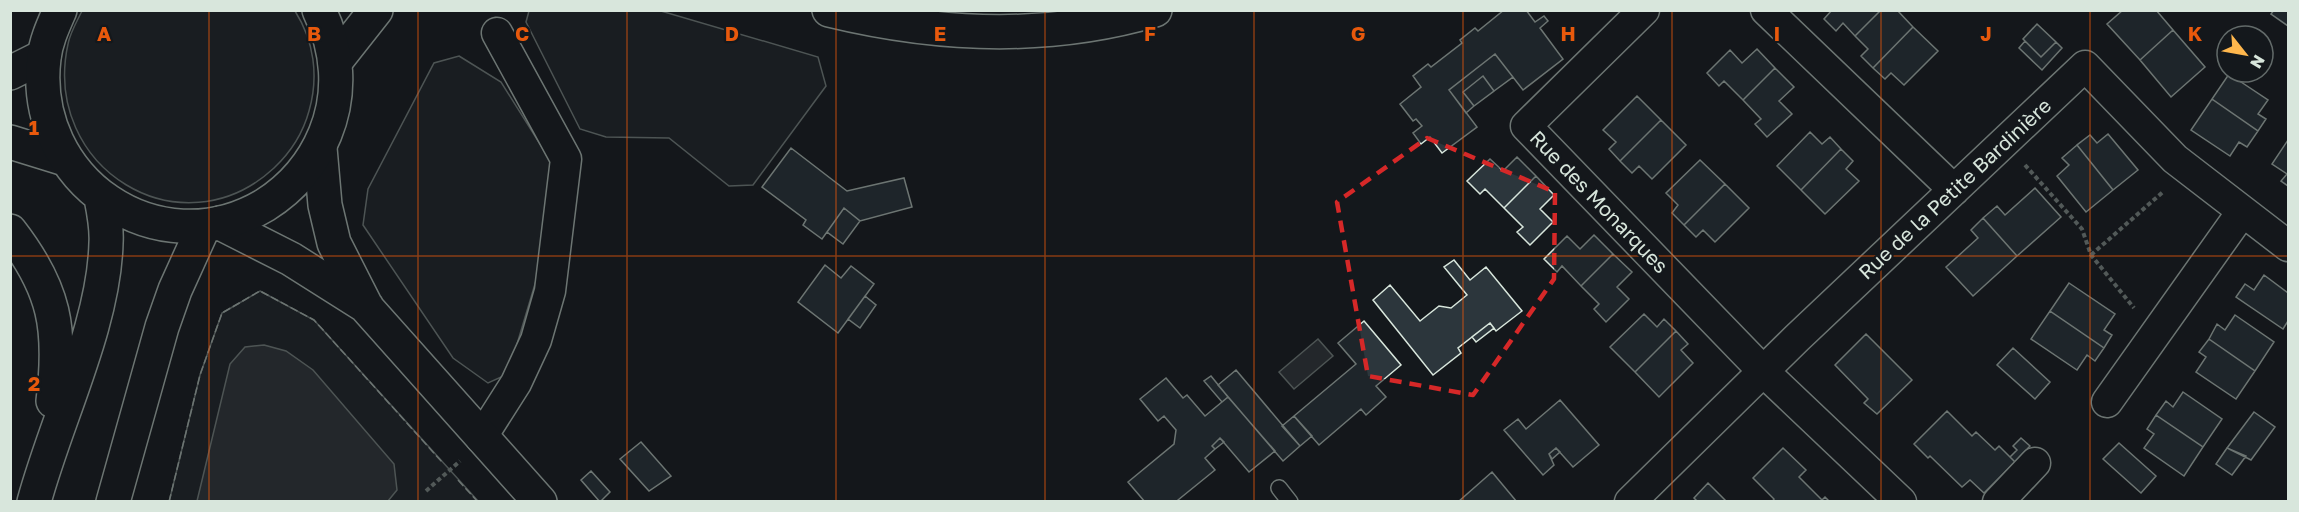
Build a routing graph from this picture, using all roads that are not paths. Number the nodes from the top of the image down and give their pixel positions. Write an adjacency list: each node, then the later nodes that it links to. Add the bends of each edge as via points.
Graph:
1 (319, 10): 9 (main road)
2 (376, 10): 9 (main road)
3 (829, 10): 4 (main road, via 872,21 938,30 1002,33 1067,28)
4 (1155, 10)
5 (1644, 10): 21 (street, Rue des Monarques, via 1526,126)
6 (1766, 10): 14 (street)
7 (49, 28): 10 (main road); 13 (main road, via 42,83 45,110)
8 (497, 33): 23 (street, via 566,159 550,291 536,340 516,383)
9 (336, 62): 12 (main road, via 333,111)
10 (10, 73)
11 (10, 142): 13 (main road)
12 (320, 148): 17 (main road, via 302,174 278,197 251,213); 20 (main road, via 325,205 334,243)
13 (65, 159): 15 (main road)
14 (1954, 190): 16 (street, Rue de la Petite Bardinière, via 2085,66 2175,159); 21 (street, Rue de la Petite Bardinière)
15 (101, 198): 17 (main road, via 151,221 177,226); 24 (main road, via 106,242 101,286 86,346)
16 (2242, 212): 19 (street, Rue de la Petite Bardinière); 22 (street)
17 (212, 224): 20 (main road, via 291,259); 28 (main road, via 175,290)
18 (10, 231): 24 (main road, via 44,283 54,313 57,367)
19 (2289, 246)
20 (367, 308): 23 (main road)
21 (1763, 371): 31 (street, Rue de la Petite Bardinière); 32 (street)
22 (2107, 402)
23 (482, 438): 29 (main road)
24 (45, 459): 27 (main road)
25 (2036, 463): 33 (street)
26 (1279, 489): 30 (lane)
27 (34, 501)
28 (113, 501)
29 (540, 501)
30 (1290, 501)
31 (1630, 501)
32 (1901, 501)
33 (1998, 501)

